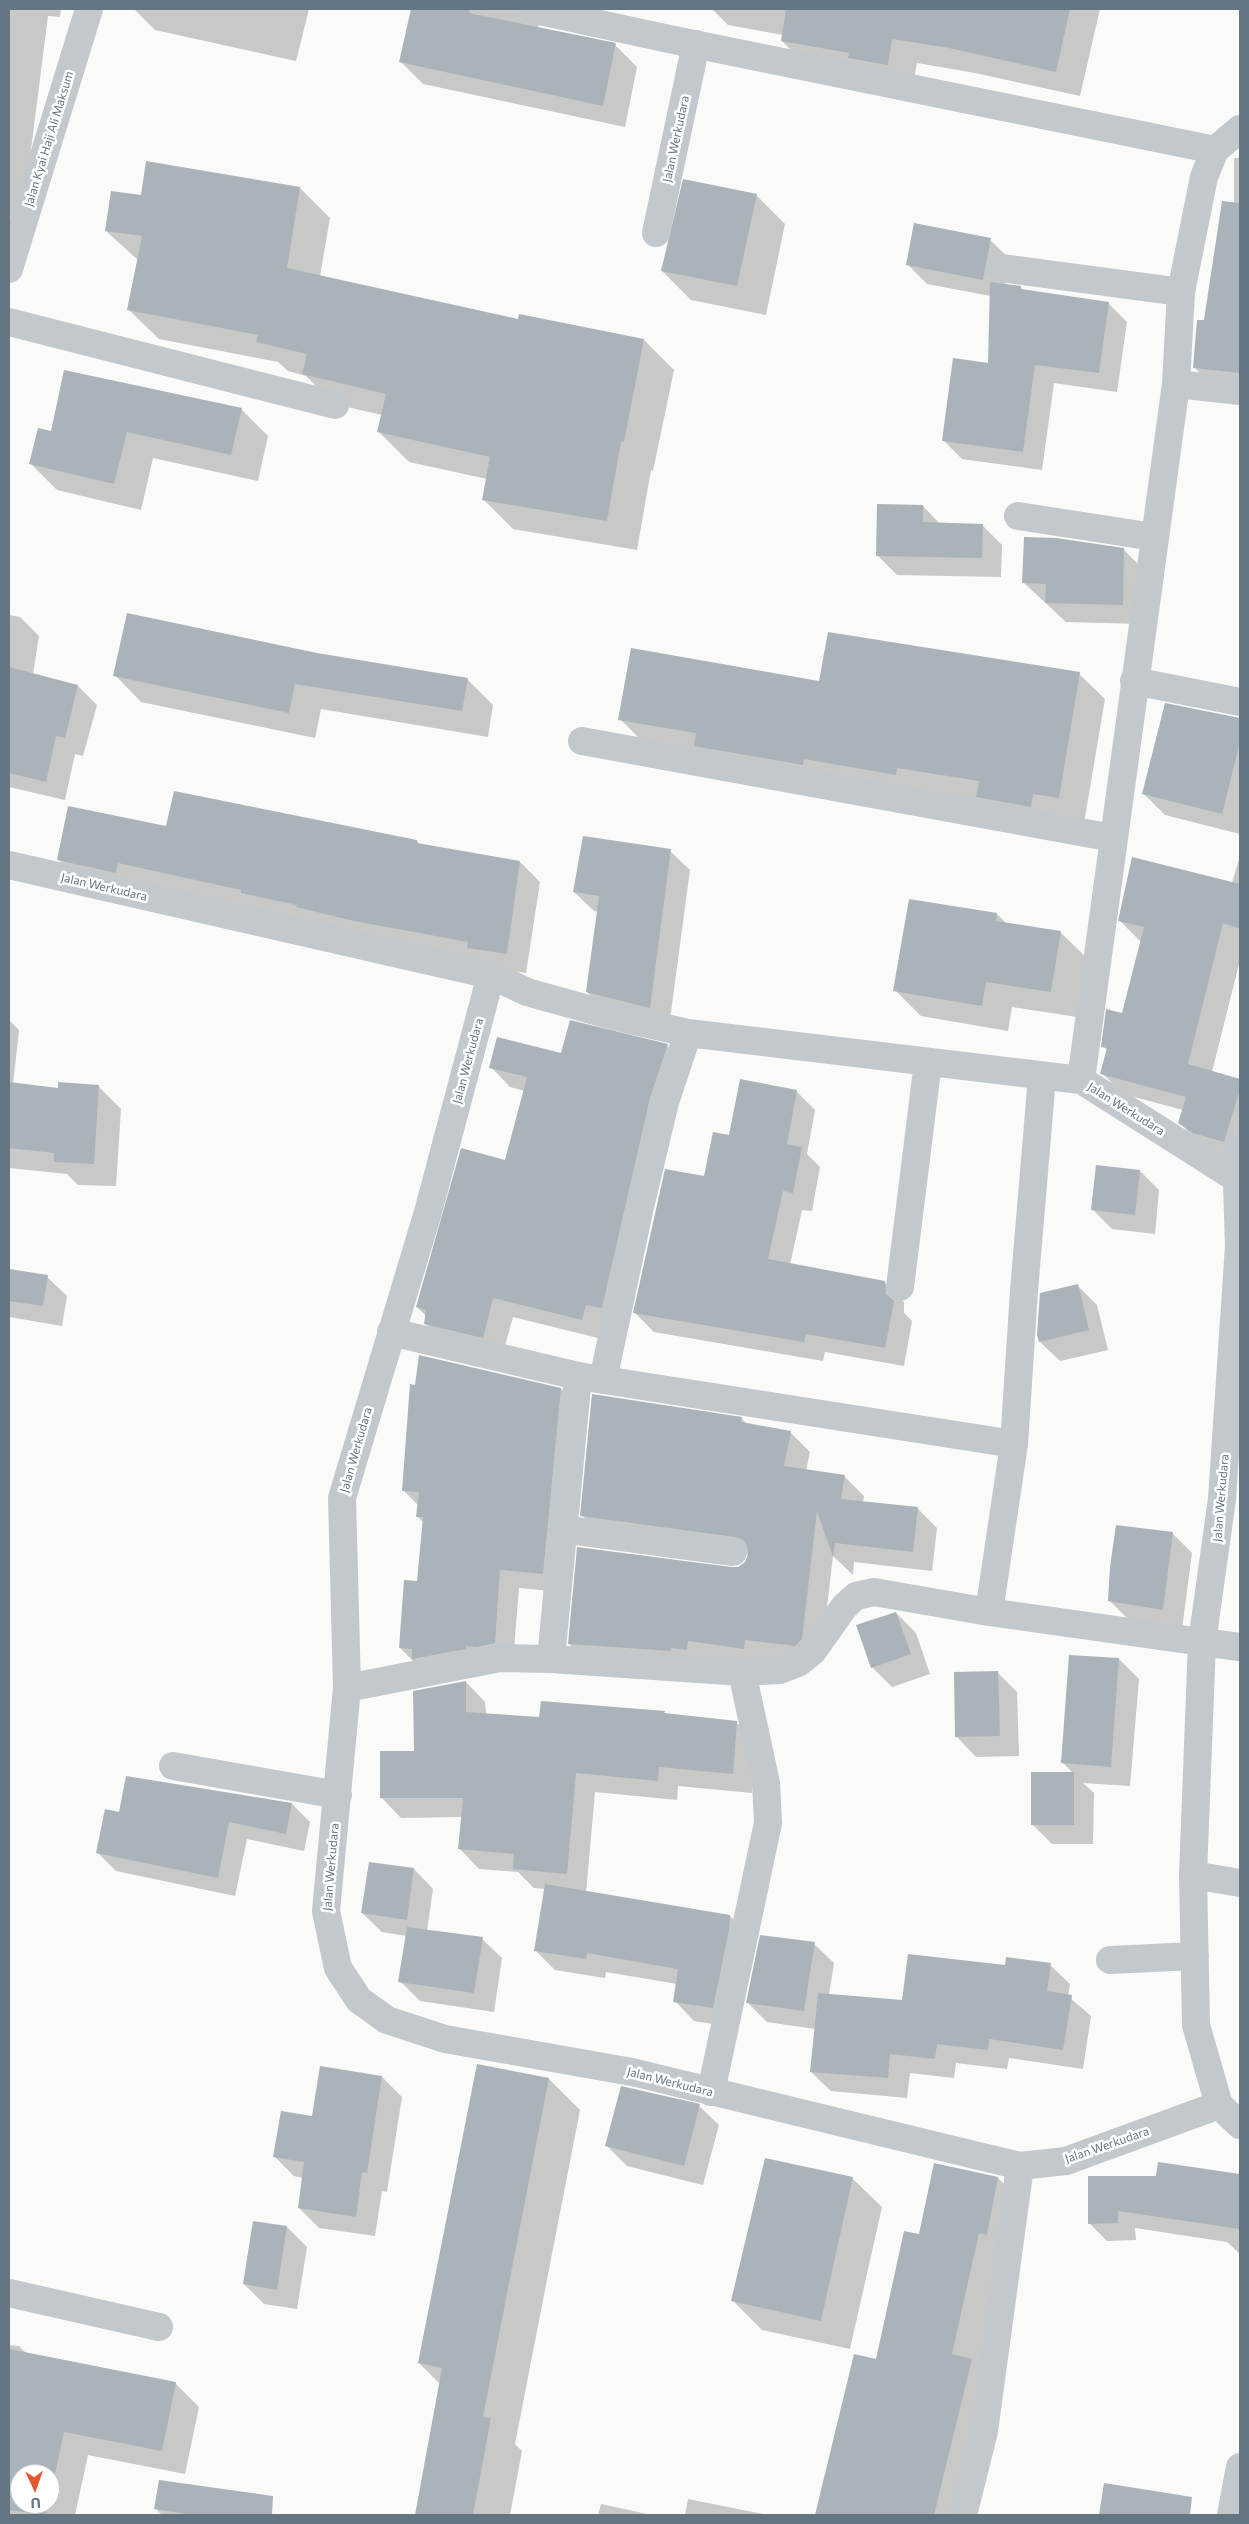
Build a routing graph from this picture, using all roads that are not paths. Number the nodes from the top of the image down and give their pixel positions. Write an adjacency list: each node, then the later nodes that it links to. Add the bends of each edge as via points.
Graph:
1 (89, 9): 8 (street, Jalan Kyai Haji Ali Maksum)
2 (530, 9): 3 (street)
3 (696, 44): 5 (street); 6 (street, Jalan Werkudara)
4 (1240, 129): 5 (street)
5 (1215, 150): 9 (street, via 1196,210)
6 (656, 233)
7 (1001, 268): 9 (street)
8 (9, 269)
9 (1181, 292): 11 (street)
10 (9, 322): 13 (street)
11 (1176, 384): 12 (street); 15 (street)
12 (1240, 391)
13 (336, 405)
14 (1018, 516): 15 (street)
15 (1154, 537): 16 (street)
16 (1134, 681): 17 (street); 19 (street)
17 (1240, 702)
18 (582, 741): 19 (street)
19 (1113, 838): 25 (street)
20 (9, 866): 21 (street, Jalan Werkudara)
21 (491, 975): 22 (street, Jalan Werkudara, via 527,992); 29 (street, Jalan Werkudara, via 428,1212)
22 (688, 1033): 23 (street, Jalan Werkudara); 30 (street)
23 (928, 1062): 24 (street, Jalan Werkudara); 28 (street)
24 (1042, 1077): 25 (street, Jalan Werkudara); 32 (street)
25 (1081, 1080): 27 (street, Jalan Werkudara)
26 (1240, 1144): 27 (street)
27 (1234, 1177): 31 (street, Jalan Werkudara, via 1239,1246)
28 (900, 1287)
29 (390, 1332): 30 (street); 41 (street, Jalan Werkudara, via 342,1498)
30 (590, 1378): 32 (street); 34 (street)
31 (1233, 1430): 33 (street, Jalan Werkudara)
32 (1014, 1444): 36 (street)
33 (1231, 1499): 37 (street, Jalan Werkudara)
34 (562, 1529): 35 (street); 39 (street)
35 (733, 1552)
36 (989, 1612): 37 (street); 40 (street, via 874,1592 856,1596 844,1607 813,1651 798,1663 780,1670)
37 (1202, 1642): 38 (street); 44 (street, Jalan Werkudara)
38 (1240, 1647)
39 (551, 1659): 40 (street); 41 (street, via 500,1658)
40 (742, 1672): 48 (street, via 766,1783 768,1823)
41 (347, 1688): 43 (street, Jalan Werkudara)
42 (173, 1766): 43 (street)
43 (338, 1795): 48 (street, Jalan Werkudara, via 326,1911 338,1968 360,2000 387,2020 445,2039 632,2072)
44 (1193, 1875): 45 (street); 46 (street, Jalan Werkudara)
45 (1240, 1883)
46 (1195, 1956): 47 (street); 49 (street, Jalan Werkudara, via 1196,2025)
47 (1110, 1960)
48 (711, 2092): 51 (street, Jalan Werkudara)
49 (1219, 2105): 50 (street); 51 (street, Jalan Werkudara, via 1066,2161)
50 (1240, 2125)
51 (1020, 2166): 55 (street, via 984,2431)
52 (9, 2293): 53 (street)
53 (159, 2327)
54 (1240, 2467): 56 (street)
55 (964, 2515)
56 (1231, 2515)

